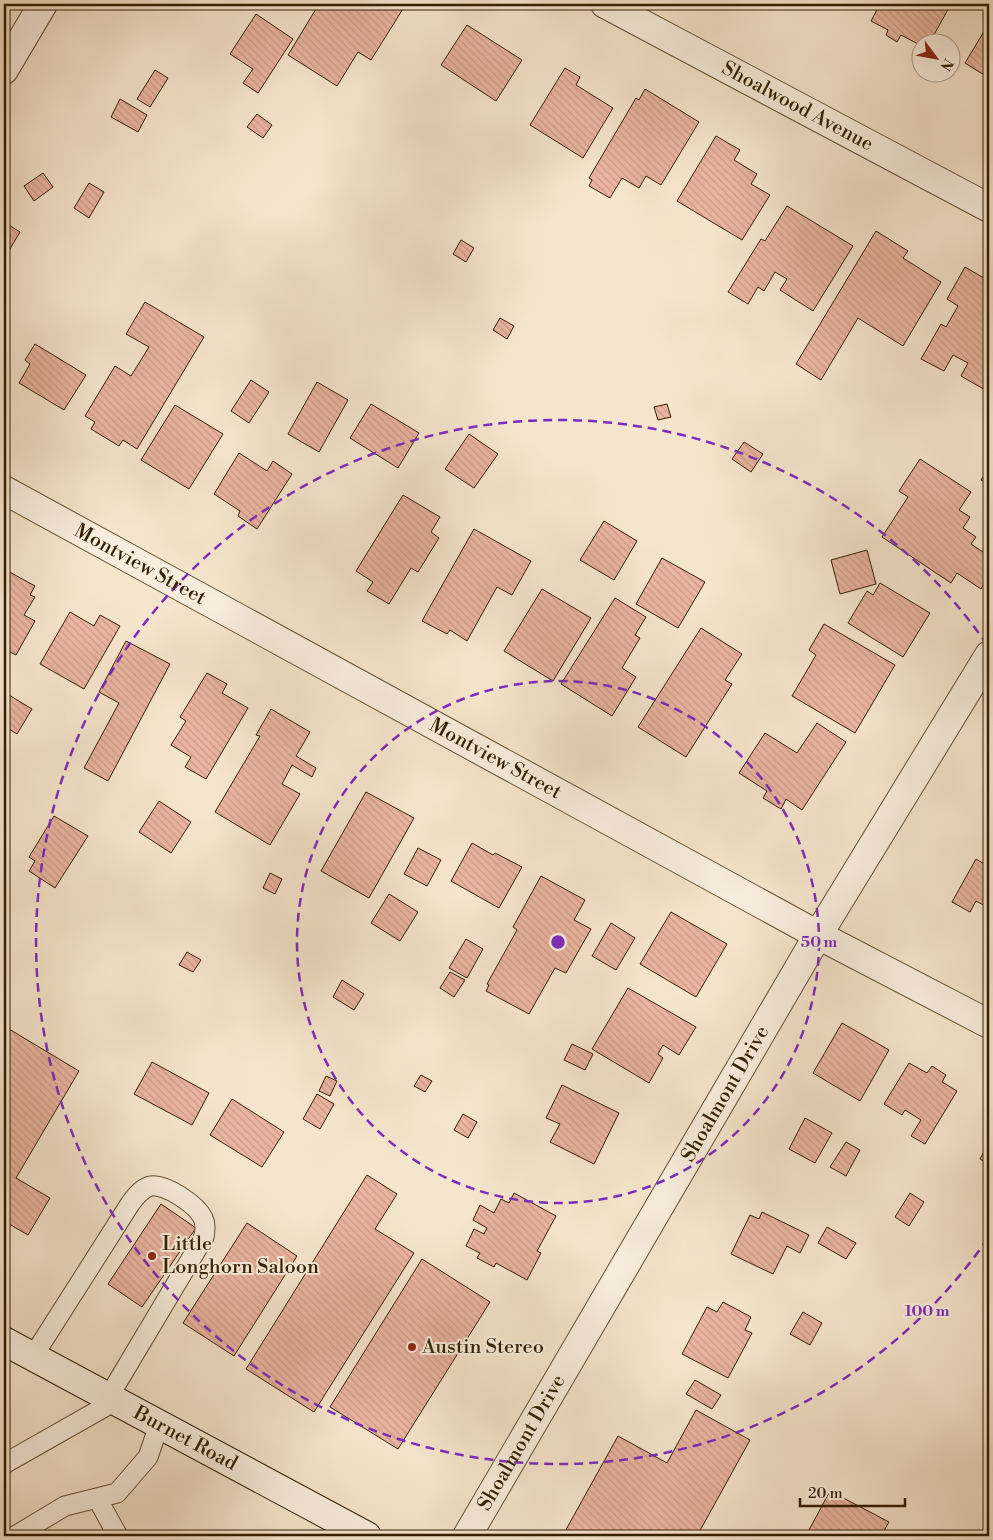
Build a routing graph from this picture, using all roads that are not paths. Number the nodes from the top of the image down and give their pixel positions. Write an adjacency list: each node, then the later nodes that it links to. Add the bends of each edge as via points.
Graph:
1 (43, 4): 3 (street)
2 (605, 4): 4 (street, Shoalwood Avenue)
3 (4, 70)
4 (989, 208)
5 (4, 490): 7 (street, Montview Street)
6 (989, 655): 7 (street, Shoalmont Drive)
7 (818, 935): 8 (street, Montview Street); 18 (street, Shoalmont Drive)
8 (989, 1024)
9 (4, 1341): 10 (street, Burnet Road)
10 (32, 1358): 11 (street, Burnet Road); 11 (lane, via 140,1192 151,1186 175,1193 202,1216 206,1226 204,1237)
11 (111, 1399): 12 (street, Burnet Road); 13 (lane)
12 (159, 1425): 14 (lane, via 148,1457 117,1493); 17 (street, Burnet Road)
13 (4, 1464)
14 (98, 1498): 15 (lane, via 65,1506); 16 (lane)
15 (15, 1536)
16 (118, 1536)
17 (367, 1536)
18 (467, 1536)

